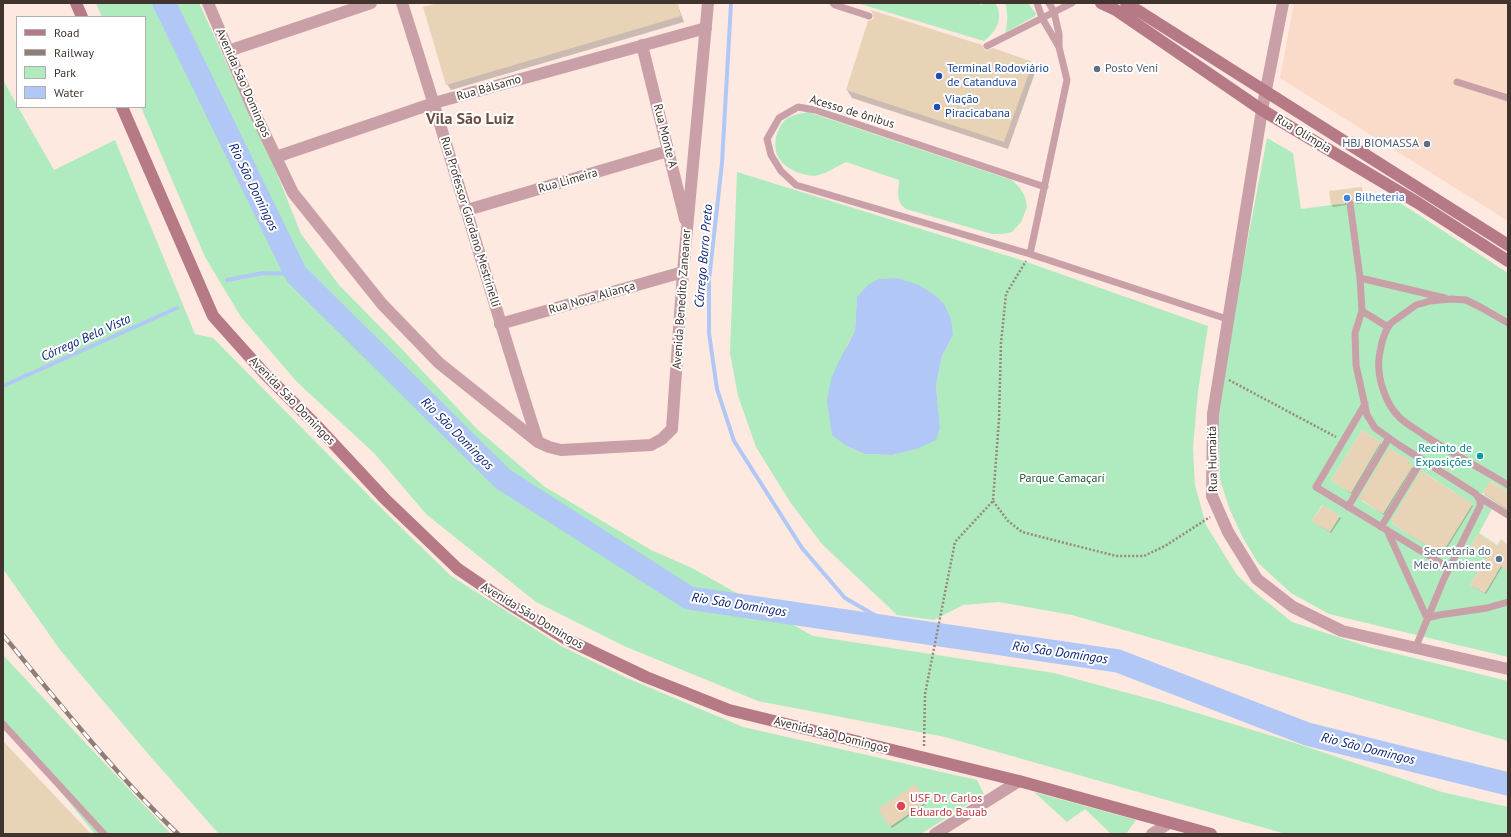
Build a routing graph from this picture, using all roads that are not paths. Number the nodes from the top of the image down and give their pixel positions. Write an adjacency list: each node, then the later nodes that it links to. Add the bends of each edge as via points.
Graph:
1 (76, 3): 14 (street)
2 (208, 3): 21 (street, Avenida São Domingos)
3 (371, 3): 21 (street)
4 (402, 3): 25 (street, Rua Professor Giordano Mestrinelli)
5 (708, 3): 17 (street, Avenida Benedito Zaneaner)
6 (833, 3): 15 (lane)
7 (1037, 3): 16 (lane)
8 (1049, 3): 13 (lane)
9 (1072, 3): 13 (lane)
10 (1101, 3): 27 (street, Rua Olímpia, via 1116,10)
11 (1126, 3): 23 (street, Rua Olímpia)
12 (1283, 3): 23 (street, Rua Humaitá)
13 (1054, 12): 16 (lane); 20 (lane)
14 (82, 16)
15 (869, 16)
16 (1042, 18): 19 (lane); 20 (lane)
17 (706, 28): 18 (street, Rua Bálsamo); 33 (street, Avenida Benedito Zaneaner)
18 (642, 45): 25 (street, Rua Bálsamo); 28 (street, Rua Monte A)
19 (987, 46)
20 (1059, 47): 30 (lane, via 1067,80)
21 (228, 50): 29 (street, Avenida São Domingos)
22 (1457, 82): 24 (lane)
23 (1266, 92): 27 (street, Rua Humaitá); 34 (street, Rua Olímpia)
24 (1508, 98)
25 (434, 103): 29 (street, Rua Bálsamo); 32 (street, Rua Professor Giordano Mestrinelli)
26 (122, 108): 60 (street, Avenida São Domingos, via 213,316 264,373 386,499 458,569 566,640 646,678 729,710)
27 (1262, 110): 36 (street, Rua Olímpia, via 1418,203); 41 (street, Rua Humaitá)
28 (668, 151): 32 (street, Rua Limeira); 33 (street, Rua Monte A)
29 (276, 157): 47 (street, Avenida São Domingos, via 293,193 382,304 439,363)
30 (1045, 187): 35 (lane); 35 (lane, Acesso de ônibus, via 815,110 798,107 779,118 767,139 771,156 796,185)
31 (1350, 203): 38 (lane)
32 (467, 210): 43 (street, Rua Professor Giordano Mestrinelli)
33 (687, 228): 37 (street, Avenida Benedito Zaneaner)
34 (1508, 245)
35 (1030, 254): 41 (lane, Acesso de ônibus)
36 (1508, 261)
37 (683, 272): 43 (street, Rua Nova Aliança); 47 (street, Avenida Benedito Zaneaner, via 672,429 651,445 561,450)
38 (1360, 278): 39 (lane); 40 (lane)
39 (1451, 299): 42 (lane, via 1466,300); 44 (lane, via 1416,305)
40 (1362, 312): 44 (lane); 45 (lane, via 1355,333 1356,365)
41 (1227, 319): 57 (street, Rua Humaitá, via 1212,414 1212,496 1228,532 1257,579 1293,607 1342,631)
42 (1508, 323)
43 (500, 324): 47 (street, Rua Professor Giordano Mestrinelli)
44 (1388, 327): 49 (lane, via 1378,366 1387,400 1399,417 1434,442)
45 (1365, 404): 46 (lane, via 1367,415 1375,428); 51 (lane, via 1316,487)
46 (1390, 438): 48 (lane); 51 (lane)
47 (538, 442)
48 (1422, 460): 50 (lane); 53 (lane)
49 (1508, 485)
50 (1478, 497): 52 (lane); 54 (lane, via 1480,506)
51 (1348, 507): 53 (lane)
52 (1508, 515)
53 (1384, 528): 54 (lane); 56 (lane)
54 (1449, 568): 56 (lane)
55 (1508, 602): 56 (lane)
56 (1427, 618): 57 (lane)
57 (1415, 648): 58 (street, Rua Humaitá)
58 (1508, 669)
59 (3, 724): 62 (lane)
60 (1019, 781): 61 (street, Avenida São Domingos); 63 (street)
61 (1169, 823): 64 (street); 65 (street, Avenida São Domingos)
62 (104, 834)
63 (935, 834)
64 (1152, 834)
65 (1211, 834)

